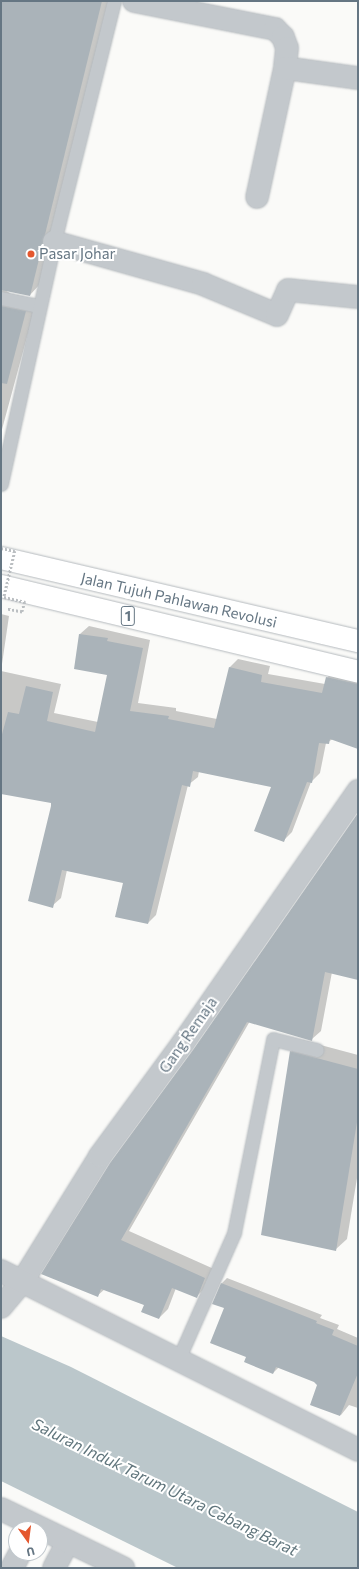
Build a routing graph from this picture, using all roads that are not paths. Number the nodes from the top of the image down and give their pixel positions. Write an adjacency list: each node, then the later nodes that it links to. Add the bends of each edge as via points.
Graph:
1 (114, 1): 6 (lane)
2 (134, 1): 3 (street, via 275,29 283,37 286,48)
3 (285, 68): 4 (street); 5 (street)
4 (358, 78)
5 (257, 197)
6 (54, 242): 7 (street, via 203,284 277,315 288,290); 9 (lane)
7 (358, 297)
8 (1, 298): 9 (lane)
9 (39, 306): 10 (lane)
10 (1, 484)
11 (1, 558): 13 (main road, Jalan Tujuh Pahlawan Revolusi / 1)
12 (1, 586): 14 (main road, Jalan Tujuh Pahlawan Revolusi / 1)
13 (358, 641)
14 (358, 672)
15 (358, 791): 18 (street, Gang Remaja, via 100,1156)
16 (317, 1050): 20 (lane, via 273,1039 234,1233)
17 (1, 1271): 18 (street)
18 (22, 1282): 19 (street, Gang Remaja); 20 (street)
19 (1, 1307)
20 (178, 1360): 21 (street)
21 (358, 1450)
22 (1, 1509): 23 (street)
23 (22, 1521)
24 (48, 1534): 25 (street)
25 (68, 1542): 26 (street); 27 (street)
26 (54, 1568)
27 (123, 1568)

